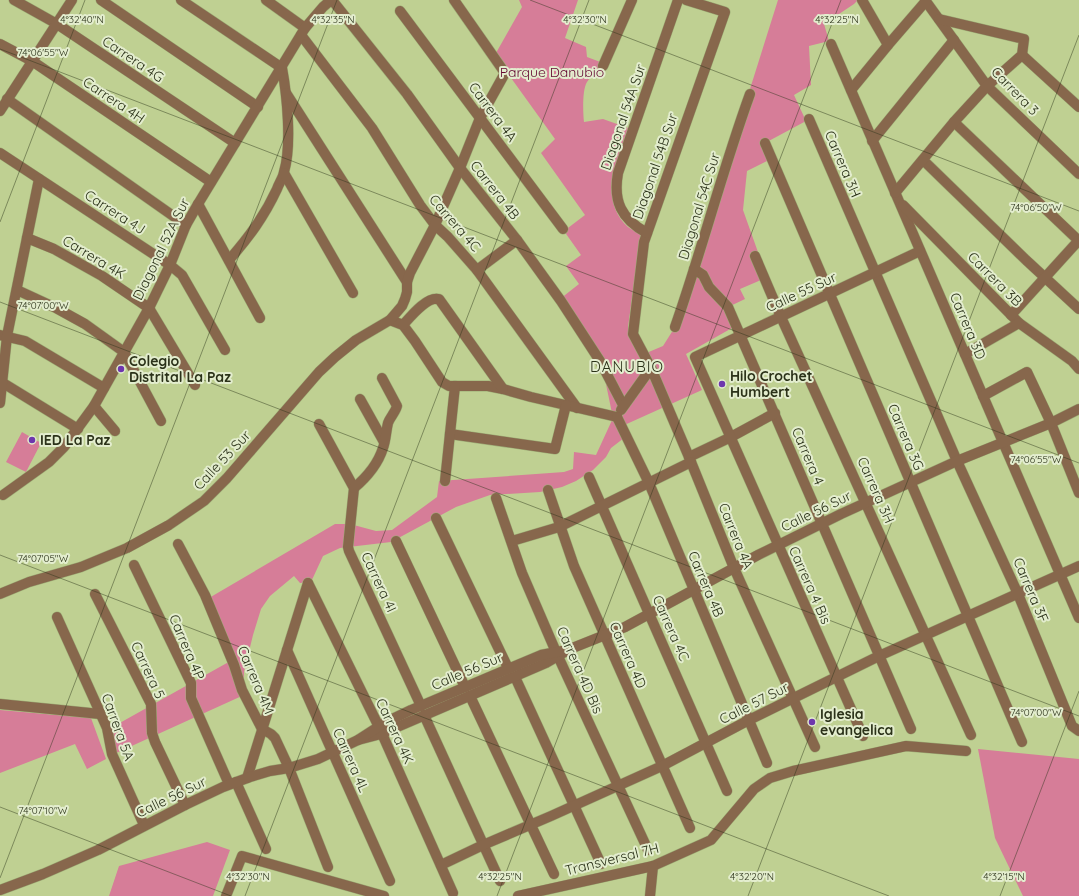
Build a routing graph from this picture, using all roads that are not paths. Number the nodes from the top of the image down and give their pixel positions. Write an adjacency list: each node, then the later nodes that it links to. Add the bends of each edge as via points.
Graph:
1 (14, 0): 15 (street, Carrera 4G)
2 (72, 0): 15 (street)
3 (101, 0): 30 (street)
4 (181, 0): 24 (street)
5 (266, 0): 16 (street, Carrera 4C)
6 (454, 0): 33 (street, via 505,72)
7 (632, 0): 23 (street)
8 (678, 0): 51 (street, Diagonal 54A Sur, via 615,186 616,198 622,213 631,223)
9 (686, 0): 51 (street, Diagonal 54B Sur, via 724,12)
10 (862, 0): 20 (street)
11 (326, 2): 16 (street, Diagonal 52A Sur); 41 (street, Carrera 4B, via 407,94)
12 (929, 3): 14 (street, Carrera 3); 20 (street)
13 (400, 11): 33 (street, Carrera 4A)
14 (939, 19): 17 (street, Carrera 3); 21 (street, via 1024,39)
15 (56, 24): 22 (street); 37 (street, Carrera 4G)
16 (303, 32): 24 (street, Diagonal 52A Sur); 49 (street, Carrera 4C, via 372,128)
17 (954, 40): 25 (street, Carrera 3); 36 (street)
18 (0, 44): 22 (street, Carrera 4H)
19 (831, 44): 26 (street, Carrera 3D)
20 (888, 44): 26 (street)
21 (1022, 55): 25 (street); 31 (street)
22 (32, 61): 29 (street); 45 (street, Carrera 4H)
23 (603, 66)
24 (282, 68): 27 (street); 30 (street, Diagonal 52A Sur)
25 (987, 86): 35 (street); 43 (street, Carrera 3)
26 (850, 90): 36 (street, Carrera 3D)
27 (286, 93): 42 (street, via 287,157); 63 (street)
28 (750, 94): 59 (street, Diagonal 54C Sur, via 732,143)
29 (7, 99): 32 (street); 48 (street)
30 (258, 107): 37 (street, Diagonal 52A Sur)
31 (1079, 107)
32 (0, 111)
33 (480, 118): 41 (street); 50 (street, Carrera 4A)
34 (809, 119): 61 (street, Carrera 3H)
35 (954, 122): 40 (street); 54 (street)
36 (872, 141): 46 (street, Carrera 3D)
37 (235, 143): 45 (street, Diagonal 52A Sur)
38 (765, 143): 66 (street, Carrera 3G)
39 (0, 153): 44 (street, Carrera 4J)
40 (923, 160): 46 (street); 62 (street)
41 (460, 168): 49 (street); 53 (street, Carrera 4B)
42 (284, 173): 57 (street, via 259,223); 65 (street)
43 (1079, 174)
44 (39, 179): 52 (street); 58 (street, Carrera 4J)
45 (211, 182): 47 (street, Diagonal 52A Sur)
46 (897, 197): 55 (street, Carrera 3D); 69 (street, Carrera 3B)
47 (198, 204): 48 (street, Diagonal 52A Sur); 57 (street)
48 (186, 225): 58 (street, Diagonal 52A Sur)
49 (434, 225): 60 (street, Carrera 4C); 63 (street)
50 (563, 229)
51 (647, 233): 76 (street, Diagonal 54B Sur, via 642,251)
52 (27, 238): 64 (street); 67 (street, Carrera 4K, via 54,249 102,276)
53 (517, 240): 60 (street); 95 (street, Carrera 4B, via 600,361)
54 (1079, 241): 62 (street)
55 (920, 251): 61 (street, Calle 55 Sur); 81 (street, Carrera 3D)
56 (755, 256): 70 (street, Carrera 3H)
57 (229, 260): 71 (street)
58 (170, 265): 67 (street, Diagonal 52A Sur); 79 (street, Carrera 4J, via 182,275)
59 (694, 269): 75 (street, Diagonal 54C Sur); 78 (street, Carrera 4, via 703,275 709,287 728,307)
60 (477, 270): 97 (street, Carrera 4C)
61 (875, 272): 66 (street, Calle 55 Sur); 111 (street, Carrera 3H)
62 (1045, 278): 68 (street); 69 (street)
63 (407, 282): 72 (street, via 407,292 402,306)
64 (17, 290): 77 (street); 80 (street, via 85,324)
65 (353, 293)
66 (830, 294): 70 (street, Calle 55 Sur); 115 (street, Carrera 3G)
67 (149, 308): 80 (street, Diagonal 52A Sur); 87 (street, Carrera 4K)
68 (1079, 309)
69 (1011, 315): 73 (street, Carrera 3B)
70 (781, 317): 78 (street, Calle 55 Sur); 122 (street, Carrera 3H)
71 (260, 318)
72 (390, 320): 74 (street); 136 (street, Calle 53 Sur, via 335,356 204,501 169,525 127,548 81,567 29,582)
73 (1019, 323): 81 (street); 84 (street, Carrera 3B, via 1072,361)
74 (403, 325): 88 (street, via 442,382); 90 (street, via 427,301 439,298)
75 (675, 327)
76 (634, 334): 83 (street, Carrera 4A)
77 (4, 335): 86 (street); 89 (street, via 25,341)
78 (740, 336): 82 (street, Calle 55 Sur); 99 (street, Carrera 4)
79 (225, 350)
80 (124, 352): 89 (street, Diagonal 52A Sur); 101 (street)
81 (965, 354): 91 (street, Carrera 3D)
82 (695, 357): 107 (street, Carrera 4 Bis)
83 (651, 368): 95 (street); 110 (street, Carrera 4A)
84 (1079, 369)
85 (382, 378): 108 (street, via 397,406 388,421)
86 (3, 383): 93 (street); 104 (street)
87 (195, 385)
88 (455, 386): 90 (street, via 488,386); 106 (street)
89 (104, 388): 96 (street, Diagonal 52A Sur)
90 (503, 389): 94 (street)
91 (983, 396): 102 (street, via 1027,372); 109 (street, Carrera 3D)
92 (360, 399): 108 (street)
93 (0, 403)
94 (566, 405): 97 (street); 106 (street, via 555,449)
95 (624, 405): 100 (street)
96 (94, 406): 104 (street, Diagonal 52A Sur); 105 (street)
97 (577, 408): 100 (street)
98 (1079, 409): 102 (street, Calle 56 Sur)
99 (775, 413): 107 (street); 125 (street, Carrera 4)
100 (618, 417): 116 (street, Carrera 4B)
101 (161, 421)
102 (1051, 423): 109 (street, Calle 56 Sur); 112 (street)
103 (319, 424): 117 (street)
104 (78, 429): 120 (street, Diagonal 52A Sur, via 49,462)
105 (115, 431)
106 (450, 434): 114 (street)
107 (729, 438): 110 (street); 130 (street, Carrera 4 Bis)
108 (384, 442): 117 (street, via 372,469)
109 (1003, 442): 111 (street, Calle 56 Sur); 134 (street, Carrera 3D)
110 (690, 460): 116 (street); 133 (street, Carrera 4A)
111 (957, 461): 115 (street, Calle 56 Sur); 138 (street, Carrera 3F)
112 (1075, 472): 119 (street)
113 (589, 477): 123 (street, Carrera 4C)
114 (445, 481)
115 (911, 483): 122 (street, Calle 56 Sur); 140 (street, Carrera 3G)
116 (649, 484): 123 (street); 135 (street, Carrera 4B)
117 (354, 488): 154 (street, Carrera 4I, via 349,551)
118 (548, 490): 126 (street, Carrera 4D)
119 (1079, 493)
120 (3, 495)
121 (496, 498): 128 (street, Carrera 4D Bis)
122 (866, 503): 125 (street, Calle 56 Sur); 144 (street, Carrera 3H)
123 (602, 506): 126 (street); 139 (street, Carrera 4C)
124 (436, 518): 148 (street)
125 (822, 523): 130 (street, Calle 56 Sur); 147 (street, Carrera 4)
126 (560, 527): 128 (street); 143 (street, Carrera 4D)
127 (396, 541): 151 (street)
128 (512, 542): 146 (street, Carrera 4D Bis, via 522,573)
129 (178, 544): 157 (street, Carrera 4M, via 205,595 242,690)
130 (777, 545): 133 (street, Calle 56 Sur); 150 (street, Carrera 4 Bis)
131 (134, 565): 172 (street, Carrera 4P, via 191,683 191,698)
132 (1079, 566): 134 (street, Calle 57 Sur)
133 (734, 568): 135 (street, Calle 56 Sur); 152 (street, Carrera 4A)
134 (1060, 575): 138 (street, Calle 57 Sur); 142 (street, Carrera 3D)
135 (694, 590): 139 (street, Calle 56 Sur); 156 (street, Carrera 4B)
136 (0, 594)
137 (95, 594): 175 (street, Carrera 5, via 151,704 152,733 155,742)
138 (1018, 594): 140 (street, Calle 57 Sur); 160 (street, Carrera 3F, via 1072,726)
139 (649, 614): 143 (street, Calle 56 Sur); 164 (street, Carrera 4C)
140 (968, 616): 144 (street, Calle 57 Sur); 163 (street, Carrera 3G)
141 (56, 617): 155 (street, Carrera 5A)
142 (1079, 618)
143 (604, 635): 146 (street, Calle 56 Sur); 169 (street, Carrera 4D)
144 (926, 635): 147 (street, Calle 57 Sur); 161 (street, Carrera 3H)
145 (287, 650): 157 (street); 159 (street, Carrera 4K, via 308,583); 167 (street, Carrera 4L)
146 (558, 654): 148 (street, Calle 56 Sur, via 541,655); 149 (street, Calle 56 Sur); 173 (street, Carrera 4D Bis)
147 (879, 656): 150 (street, Calle 57 Sur); 158 (street, Carrera 4)
148 (508, 668): 151 (street, Calle 56 Sur)
149 (515, 677): 151 (street, Calle 56 Sur); 176 (street)
150 (836, 677): 152 (street, Calle 57 Sur); 162 (street, Carrera 4 Bis)
151 (467, 691): 154 (street, Calle 56 Sur); 178 (street)
152 (793, 699): 156 (street, Calle 57 Sur); 165 (street, Carrera 4A)
153 (0, 704): 155 (street)
154 (422, 711): 159 (street, Calle 56 Sur, via 386,722); 180 (street, Carrera 4I)
155 (100, 714): 177 (street, Carrera 5A, via 107,728 112,754)
156 (749, 720): 164 (street, Calle 57 Sur); 168 (street, Carrera 4B)
157 (262, 729): 170 (street, Carrera 4M, via 275,738); 171 (street)
158 (911, 729)
159 (380, 731): 167 (street, Calle 56 Sur); 184 (street, Carrera 4K)
160 (1078, 731)
161 (971, 735)
162 (863, 736)
163 (1022, 742)
164 (706, 743): 169 (street, Calle 57 Sur); 174 (street, Carrera 4C)
165 (815, 747)
166 (966, 751): 185 (street, Transversal 7H, via 906,746 770,778 754,789 711,840)
167 (332, 752): 170 (street, Calle 56 Sur); 188 (street, Carrera 4L)
168 (767, 763)
169 (662, 766): 173 (street, Calle 57 Sur); 179 (street, Carrera 4D)
170 (290, 768): 171 (street, Calle 56 Sur); 186 (street, Carrera 4M)
171 (247, 778): 172 (street, Calle 56 Sur)
172 (233, 783): 175 (street, Calle 56 Sur); 181 (street, Carrera 4P)
173 (618, 786): 176 (street, Calle 57 Sur); 182 (street, Carrera 4D Bis)
174 (727, 791)
175 (185, 804): 177 (street, Calle 56 Sur)
176 (574, 806): 178 (street, Calle 57 Sur); 183 (street)
177 (144, 825): 190 (street, Calle 56 Sur, via 98,850)
178 (531, 825): 180 (street, Calle 57 Sur); 187 (street)
179 (690, 828)
180 (483, 845): 184 (street, Calle 57 Sur); 189 (street, Carrera 4I)
181 (266, 849)
182 (648, 850)
183 (601, 864)
184 (441, 865): 191 (street, Carrera 4K)
185 (653, 866): 194 (street, Transversal 7H); 195 (street)
186 (328, 867)
187 (554, 874)
188 (390, 881)
189 (500, 881)
190 (0, 890)
191 (453, 892)
192 (226, 896): 193 (street, via 242,856)
193 (384, 896)
194 (518, 896)
195 (650, 896)

